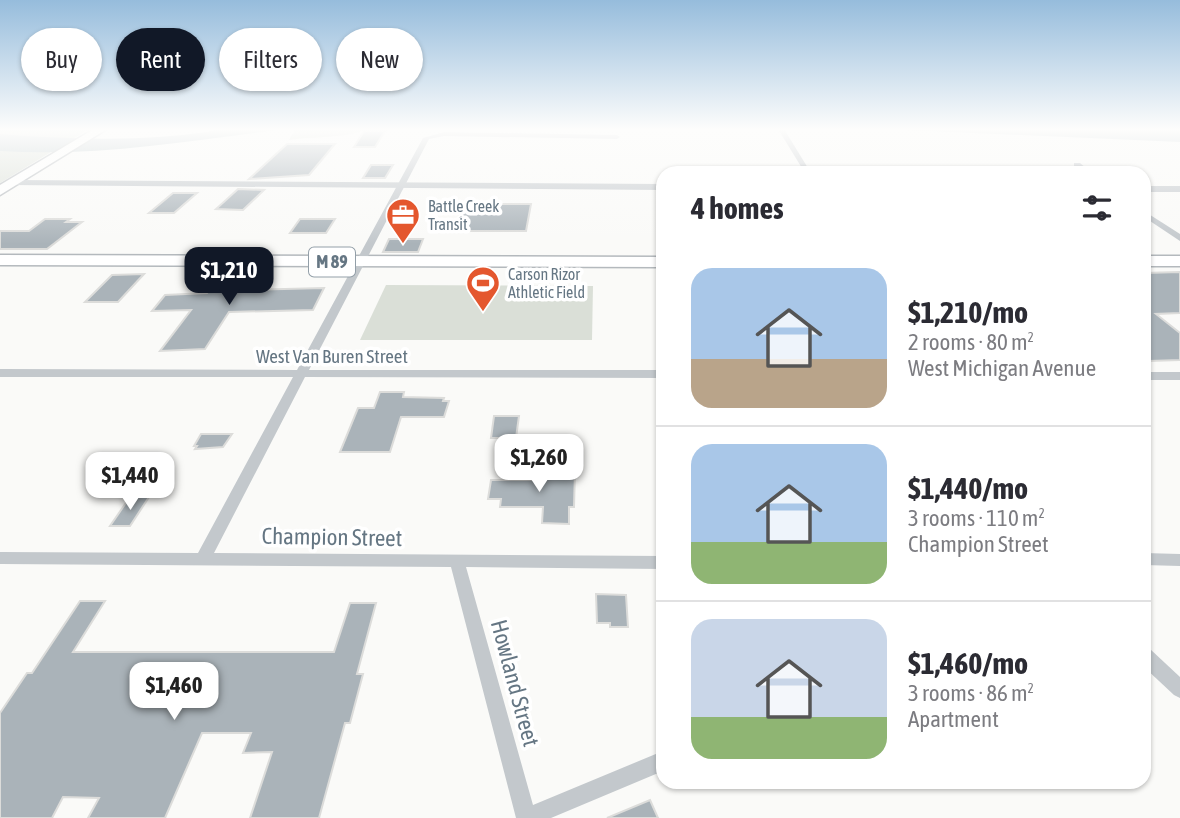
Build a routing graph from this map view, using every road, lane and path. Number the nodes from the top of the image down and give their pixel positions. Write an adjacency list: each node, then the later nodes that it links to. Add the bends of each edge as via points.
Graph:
1 (40, 167): 3 (highway)
2 (411, 167): 4 (street)
3 (13, 183): 4 (street); 8 (highway)
4 (401, 186): 5 (street); 14 (street)
5 (656, 187)
6 (1151, 189): 7 (street)
7 (1180, 189)
8 (0, 191)
9 (1151, 218): 10 (street)
10 (1180, 238)
11 (0, 260): 14 (highway, M 89)
12 (1151, 261): 13 (highway)
13 (1180, 261)
14 (360, 262): 15 (highway, M 89); 17 (street)
15 (656, 262)
16 (0, 373): 17 (street, West Van Buren Street)
17 (300, 374): 18 (street, West Van Buren Street); 22 (street)
18 (656, 374)
19 (1151, 376): 20 (street)
20 (1180, 376)
21 (0, 558): 22 (street, Champion Street)
22 (203, 558): 25 (street, Champion Street)
23 (1151, 559): 24 (street)
24 (1180, 560)
25 (457, 561): 26 (street, Champion Street); 30 (street, Howland Street)
26 (656, 562)
27 (1151, 662): 28 (street)
28 (1180, 689)
29 (656, 764): 30 (street)
30 (526, 818)

